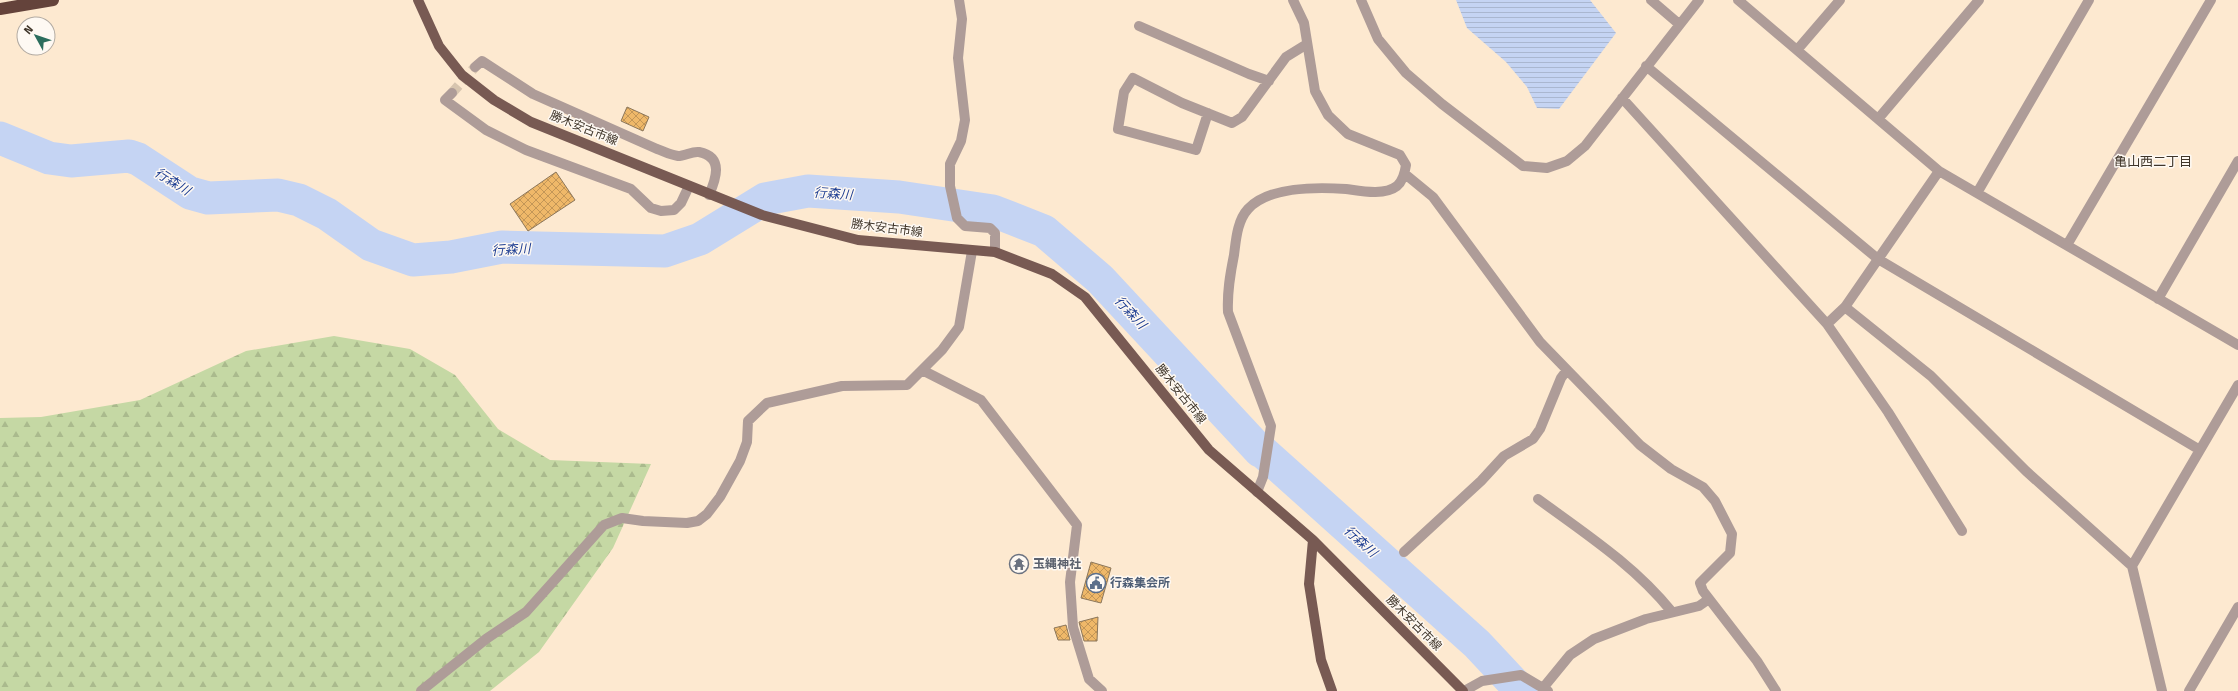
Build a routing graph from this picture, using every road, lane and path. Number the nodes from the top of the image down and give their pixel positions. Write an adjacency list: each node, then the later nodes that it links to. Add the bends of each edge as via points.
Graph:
1 (53, 0): 13 (highway)
2 (418, 0): 28 (main road, 勝木安古市線, via 439,46 462,75 494,100 531,122)
3 (959, 0): 33 (street, via 962,19 958,58 965,120 961,141 950,164 950,186 956,218 965,226 990,228 995,233)
4 (1293, 0): 16 (street, via 1304,23)
5 (1361, 0): 22 (street, via 1378,38 1406,73 1523,166 1547,168 1567,161 1585,146)
6 (1651, 0): 14 (street)
7 (1699, 0): 14 (street)
8 (1738, 0): 17 (street)
9 (1840, 0): 17 (street)
10 (1979, 0): 24 (street)
11 (2089, 0): 29 (street)
12 (2212, 0): 31 (street)
13 (0, 9)
14 (1679, 24): 18 (street)
15 (1139, 26): 20 (street)
16 (1307, 44): 20 (street, via 1286,57); 27 (street, via 1315,91 1328,115 1348,134 1400,155 1406,165)
17 (1797, 50): 24 (street)
18 (1646, 66): 22 (street); 34 (street)
19 (476, 68): 30 (street, via 482,61 533,94 657,149 678,156 698,152 708,156 716,165 717,176)
20 (1269, 81): 23 (street, via 1242,117 1232,123)
21 (452, 93): 28 (street, via 445,100 486,130 526,150 631,189 650,208 661,211 674,210)
22 (1622, 98): 37 (street)
23 (1208, 113): 23 (street, via 1196,150 1118,129 1124,92 1133,78)
24 (1878, 119): 26 (street)
25 (2238, 161): 35 (street)
26 (1939, 171): 29 (street); 34 (street)
27 (1405, 174): 40 (street, via 1433,197 1540,342); 43 (street, via 1396,186 1377,192 1314,188 1284,191 1260,200 1248,209 1240,222 1227,292 1228,312 1271,426 1263,477)
28 (690, 186): 30 (main road, 勝木安古市線)
29 (1977, 193): 31 (street)
30 (712, 196): 32 (main road, 勝木安古市線, via 762,215 858,240)
31 (2066, 245): 35 (street)
32 (972, 250): 33 (main road, 勝木安古市線); 39 (street, via 959,327 942,350)
33 (995, 252): 43 (main road, 勝木安古市線, via 1052,274 1085,297 1209,450)
34 (1878, 259): 36 (street); 42 (street)
35 (2158, 299): 38 (street)
36 (1845, 307): 37 (street); 48 (street, via 1931,376 2026,471)
37 (1827, 324): 45 (street, via 1888,412)
38 (2238, 345)
39 (922, 370): 53 (street, via 907,385 842,386 767,403 748,421 747,442 740,461 707,514 698,521 687,523 622,518 604,525 526,612 486,639); 54 (street, via 981,400 1076,525 1070,582 1073,627 1089,679)
40 (1567, 370): 47 (street, via 1533,439 1504,456 1481,481); 49 (street, via 1640,445 1671,469 1702,488 1716,501 1732,534 1730,552 1700,583 1702,591)
41 (2238, 385): 42 (street)
42 (2200, 450): 48 (street)
43 (1257, 492): 46 (main road, 勝木安古市線)
44 (1538, 499): 51 (street, via 1609,551 1656,592)
45 (1962, 531)
46 (1312, 540): 55 (main road, via 1309,584 1321,660); 56 (main road, 勝木安古市線)
47 (1404, 552)
48 (2132, 566): 58 (street)
49 (1709, 599): 51 (street, via 1699,606); 57 (street)
50 (2238, 607): 59 (street)
51 (1672, 612): 52 (street, via 1594,638 1570,655)
52 (1546, 690): 56 (street, via 1518,675 1487,680)
53 (421, 691)
54 (1102, 691)
55 (1332, 691)
56 (1464, 691)
57 (1776, 691)
58 (2162, 691)
59 (2189, 691)

